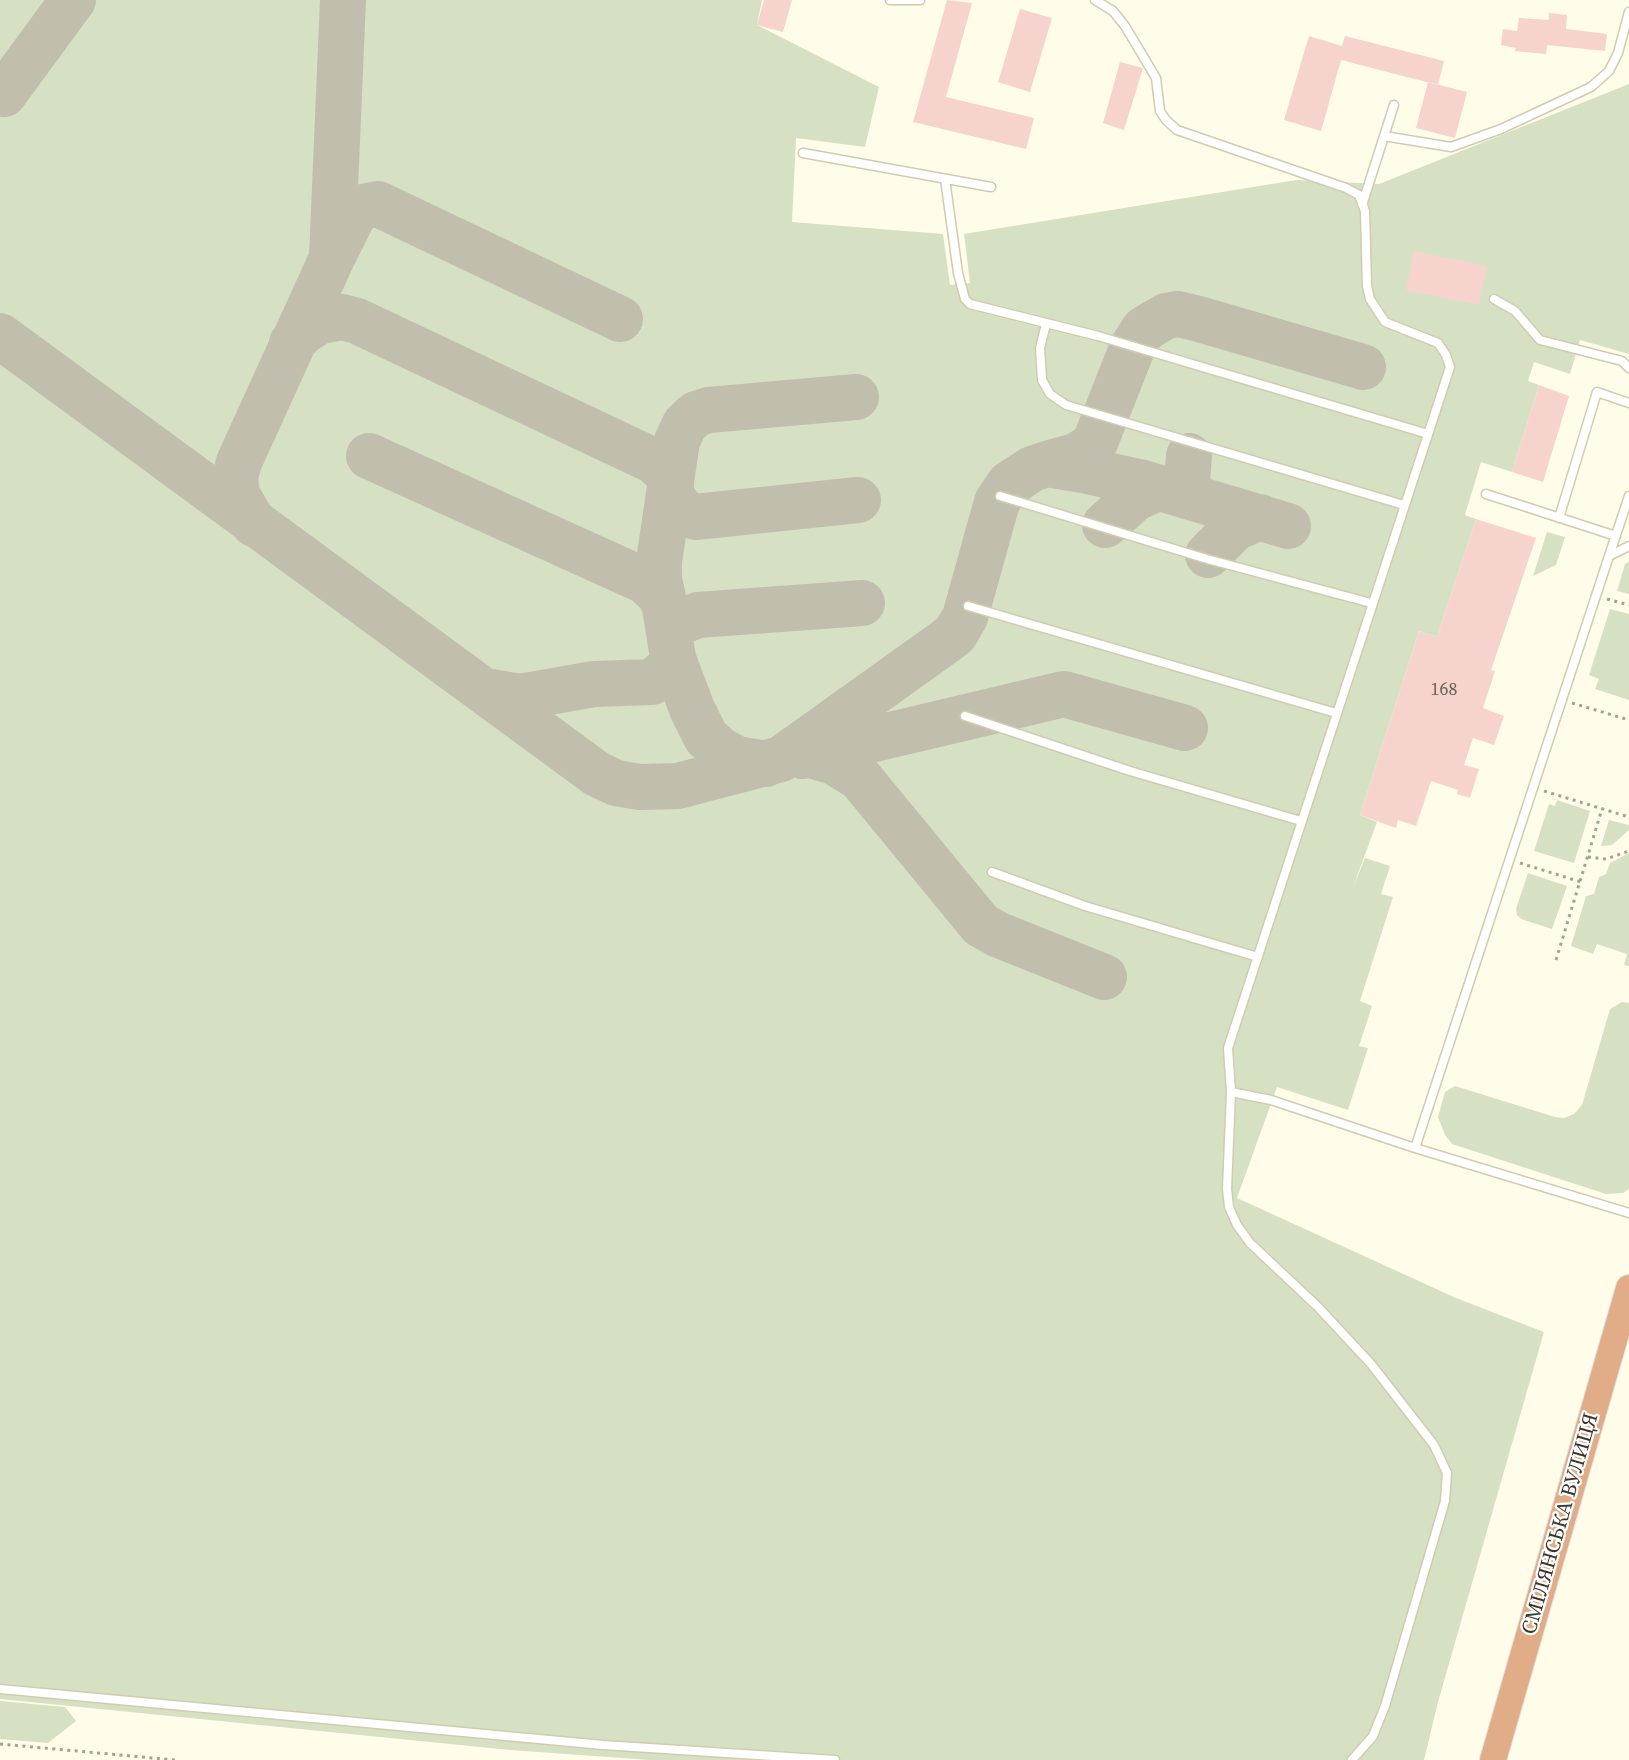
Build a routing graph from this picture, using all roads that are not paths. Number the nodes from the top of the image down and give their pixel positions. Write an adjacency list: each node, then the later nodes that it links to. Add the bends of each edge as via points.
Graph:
1 (891, 0): 2 (lane)
2 (921, 0)
3 (1095, 0): 10 (lane, via 1113,11 1125,26 1156,78 1160,111 1177,130 1346,188)
4 (1629, 12): 6 (lane, via 1618,53 1609,71 1592,87 1501,129 1451,147)
5 (1394, 105): 6 (lane)
6 (1384, 136): 10 (lane)
7 (802, 153): 8 (lane)
8 (945, 179): 9 (lane); 12 (lane, via 954,255 965,298 980,309)
9 (991, 187)
10 (1363, 202): 15 (lane, via 1370,299 1385,322 1430,338 1443,349 1449,362 1450,372)
11 (1494, 299): 13 (lane, via 1515,311 1540,340 1622,361)
12 (1046, 324): 15 (lane); 19 (lane, via 1040,348 1042,380 1050,394 1066,405)
13 (1629, 368)
14 (1629, 403): 20 (lane, via 1597,393)
15 (1428, 434): 19 (lane)
16 (1486, 494): 20 (lane)
17 (1000, 496): 24 (lane, via 1241,569)
18 (1629, 496): 21 (lane)
19 (1404, 505): 24 (lane)
20 (1559, 518): 21 (lane)
21 (1616, 536): 23 (lane)
22 (1629, 546): 23 (lane)
23 (1609, 556): 32 (lane)
24 (1371, 603): 26 (lane)
25 (968, 606): 26 (lane)
26 (1336, 713): 28 (lane)
27 (965, 716): 28 (lane, via 1130,771)
28 (1301, 821): 30 (lane)
29 (992, 872): 30 (lane, via 1086,906)
30 (1258, 957): 31 (lane, via 1228,1048)
31 (1231, 1092): 32 (lane, via 1271,1100); 37 (lane, via 1227,1189 1237,1225 1250,1243 1371,1364 1434,1445 1447,1473 1445,1501 1386,1706 1373,1736)
32 (1415, 1148): 33 (lane)
33 (1629, 1213)
34 (1629, 1288): 38 (main road, СМІЛЯНСЬКА ВУЛИЦЯ)
35 (0, 1689): 36 (lane, via 603,1745)
36 (835, 1760)
37 (1352, 1760)
38 (1493, 1760)

